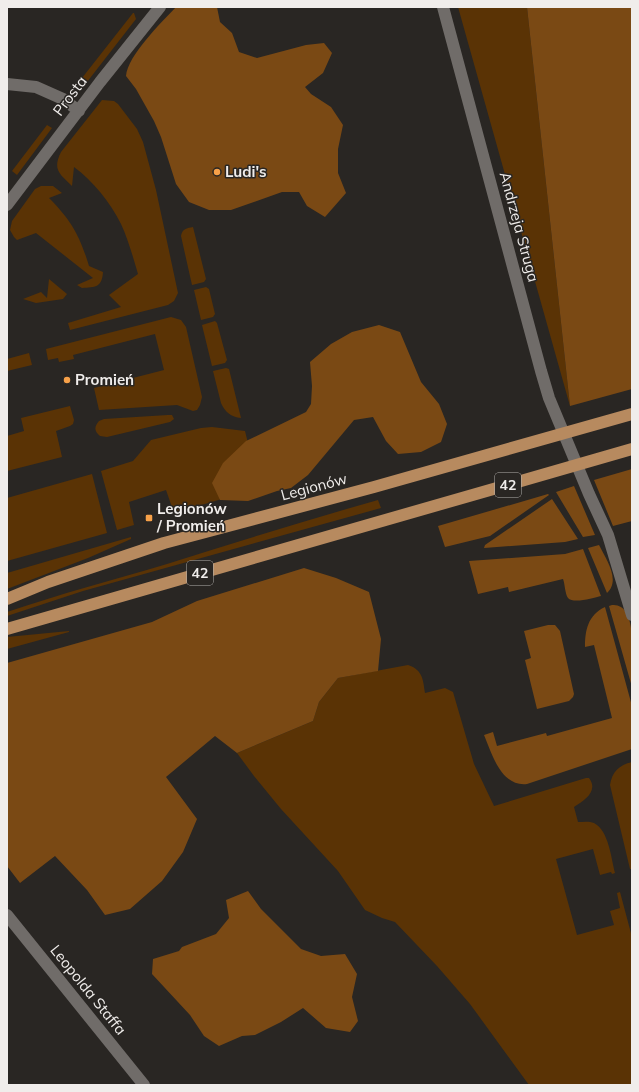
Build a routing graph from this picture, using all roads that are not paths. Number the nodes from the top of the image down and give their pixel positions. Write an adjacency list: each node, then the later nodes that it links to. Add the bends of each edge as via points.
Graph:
1 (160, 7): 4 (street, Prosta)
2 (443, 7): 9 (street, Andrzeja Struga, via 549,398 608,535)
3 (7, 84): 4 (street, via 36,87 63,99)
4 (79, 111): 5 (street, Prosta)
5 (7, 205)
6 (632, 414): 8 (main road, Legionów / 42, via 374,488 164,543 48,582)
7 (632, 449): 10 (main road, 42)
8 (7, 599)
9 (632, 615)
10 (7, 629)
11 (7, 915): 12 (street, Leopolda Staffa)
12 (144, 1085)

